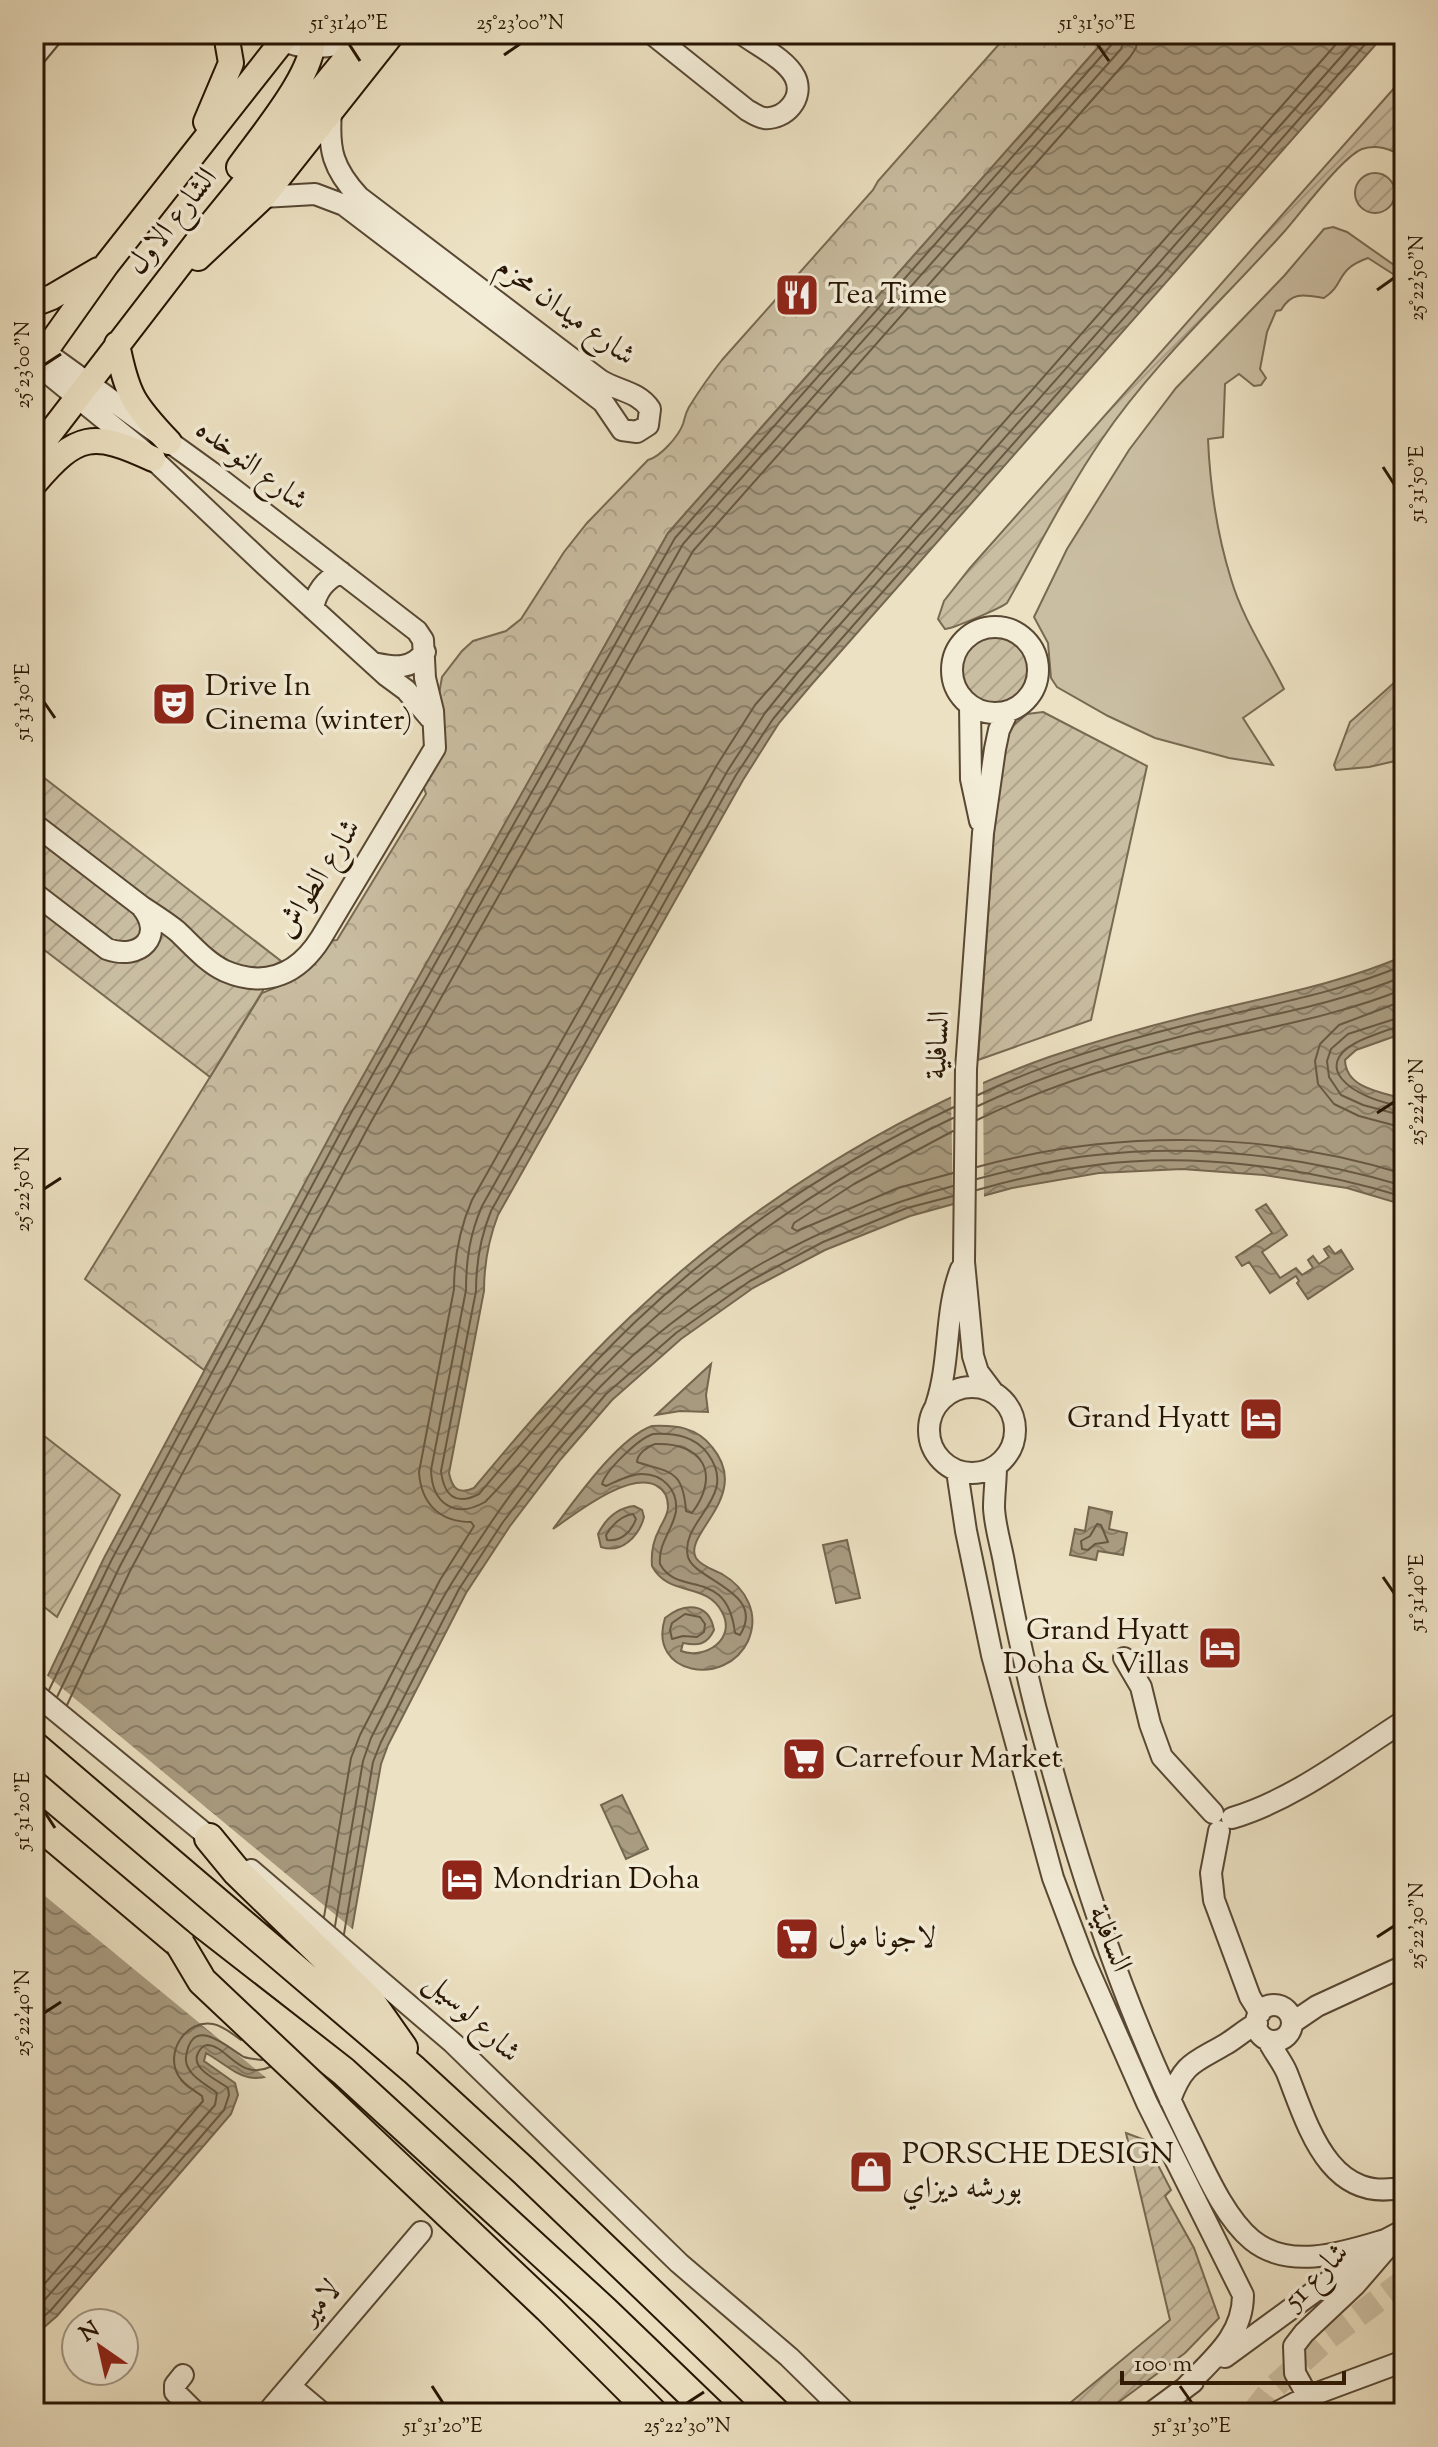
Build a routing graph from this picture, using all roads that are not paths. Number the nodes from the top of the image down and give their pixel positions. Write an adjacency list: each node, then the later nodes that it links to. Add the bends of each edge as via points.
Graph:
1 (53, 34): 9 (street)
2 (226, 34): 11 (main road, via 231,63)
3 (392, 34): 10 (main road)
4 (652, 34): 5 (street, via 747,110 774,118 794,105 797,79)
5 (742, 34)
6 (365, 35): 8 (street, via 348,43); 13 (main road, الشارع الاول)
7 (281, 36): 8 (street); 11 (main road, الشارع الاول)
8 (313, 41): 13 (main road, via 299,82 222,191)
9 (34, 57)
10 (331, 112): 12 (main road); 12 (street, شارع ميدان محزم, via 332,154 359,197 600,380 641,397 650,409 648,425 637,432 622,430 603,402 344,205 315,194)
11 (192, 154): 14 (main road, الشارع الاول)
12 (263, 197): 15 (main road)
13 (207, 229): 15 (main road, الشارع الاول)
14 (107, 264): 16 (main road); 18 (main road, الشارع الاول)
15 (157, 294): 17 (main road, الشارع الاول)
16 (34, 304)
17 (117, 344): 19 (main road, الشارع الاول); 20 (main road, via 125,386)
18 (37, 358): 19 (street, شارع النوخده)
19 (84, 391): 20 (street, شارع النوخده); 21 (main road, الشارع الاول)
20 (161, 450): 22 (main road, via 87,442 53,460); 23 (street, شارع النوخده); 24 (street, شارع النوخده)
21 (34, 454)
22 (34, 484)
23 (341, 572): 24 (street, via 318,591); 25 (street, شارع النوخده)
24 (313, 609): 27 (street, شارع النوخده)
25 (417, 631): 26 (street, شارع الطواش)
26 (425, 652): 27 (street, via 406,666); 30 (street, شارع الطواش)
27 (373, 663): 30 (street, via 418,701)
28 (970, 705): 29 (street, via 988,713); 29 (street, via 953,681 952,661 970,635 1002,627 1028,642 1038,669 1030,695); 32 (street, السافلية, via 971,779)
29 (1008, 711): 32 (street, السافلية, via 995,749)
30 (435, 725): 36 (street, شارع الطواش, via 431,757 312,953 299,966 282,976 245,976 225,971)
31 (34, 824): 34 (street, شارع الطواش)
32 (983, 833): 37 (street, السافلية, via 966,1069)
33 (34, 893): 35 (street, شارع الطواش, via 107,949 129,953)
34 (141, 906): 35 (street, via 151,922); 36 (street, شارع الطواش)
35 (146, 943): 36 (street, شارع الطواش, via 167,942)
36 (197, 951)
37 (964, 1262): 38 (street, السافلية, via 973,1356); 39 (street, السافلية, via 955,1285 944,1382)
38 (993, 1392): 39 (street, via 956,1389); 40 (street, via 1009,1407 1015,1428 1011,1449)
39 (936, 1405): 41 (street, via 929,1426 933,1449)
40 (996, 1466): 41 (street, via 977,1473); 48 (street, السافلية, via 994,1509 1019,1642)
41 (957, 1471): 49 (street, السافلية, via 992,1655)
42 (1124, 1658): 46 (street, via 1141,1687 1162,1757)
43 (34, 1693): 50 (street)
44 (1404, 1721): 46 (street, via 1291,1794)
45 (34, 1746): 53 (highway, شارع لوسيل)
46 (1221, 1820): 54 (street, via 1211,1873 1214,1900 1234,1958 1258,1990)
47 (34, 1821): 51 (highway)
48 (1066, 1822): 49 (street); 55 (street, السافلية)
49 (1039, 1828): 63 (street, السافلية, via 1096,1988 1165,2143 1243,2295 1241,2322)
50 (209, 1838): 53 (highway)
51 (180, 1944): 70 (highway, bridge, via 202,1981); 71 (highway, via 343,2071)
52 (1404, 1966): 54 (street, via 1317,2006 1301,2005)
53 (371, 2002): 72 (highway, شارع لوسيل, via 414,2070); 73 (street, شارع لوسيل, via 453,2043 679,2263)
54 (1272, 2023): 56 (street); 58 (street, via 1302,2117 1328,2162 1368,2189)
55 (1146, 2049): 56 (street); 57 (street, السافلية)
56 (1191, 2062): 57 (street)
57 (1170, 2100): 60 (street, السافلية, via 1209,2178 1252,2241 1310,2257)
58 (1404, 2187)
59 (421, 2232): 64 (street, لامير)
60 (1396, 2234): 63 (street, السافلية); 65 (street, شارع 51, via 1355,2285 1294,2346 1295,2373)
61 (1404, 2359): 65 (street)
62 (183, 2375): 66 (street, via 175,2392)
63 (1184, 2389): 74 (street, السافلية)
64 (286, 2391): 67 (street, لامير); 68 (street); 69 (street)
65 (1312, 2405): 75 (street)
66 (196, 2413)
67 (267, 2413)
68 (300, 2413)
69 (322, 2413)
70 (653, 2413)
71 (711, 2413)
72 (776, 2413)
73 (846, 2413)
74 (1151, 2413)
75 (1276, 2413)

